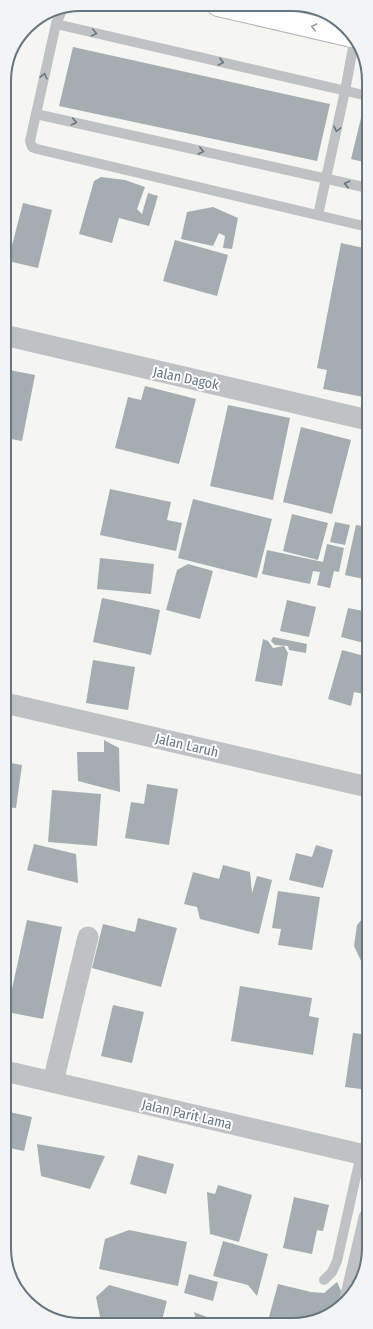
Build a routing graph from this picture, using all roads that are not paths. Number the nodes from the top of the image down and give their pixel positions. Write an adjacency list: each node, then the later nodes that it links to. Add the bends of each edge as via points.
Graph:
1 (244, 11): 4 (main road, one-way to 1)
2 (60, 14): 3 (lane)
3 (56, 24): 6 (lane, one-way to 6); 8 (lane, one-way to 3)
4 (343, 34)
5 (353, 46): 6 (lane)
6 (345, 91): 7 (lane); 9 (lane, one-way to 9)
7 (362, 95)
8 (36, 114): 9 (lane, one-way to 9); 11 (lane, via 30,141 32,147 37,150)
9 (326, 179): 10 (lane, one-way to 9); 11 (lane)
10 (362, 187)
11 (318, 215): 12 (lane)
12 (362, 226)
13 (11, 338): 14 (street, Jalan Dagok)
14 (362, 419)
15 (11, 704): 16 (street, Jalan Laruh)
16 (362, 786)
17 (88, 937): 19 (street)
18 (11, 1072): 19 (street, Jalan Parit Lama)
19 (53, 1082): 20 (street, Jalan Parit Lama)
20 (362, 1154)
21 (362, 1166): 22 (lane, via 336,1261 332,1272)
22 (324, 1280)

